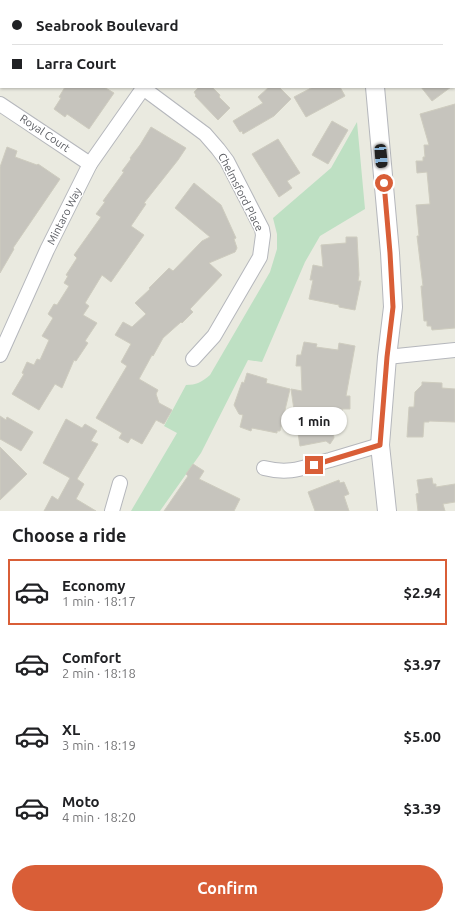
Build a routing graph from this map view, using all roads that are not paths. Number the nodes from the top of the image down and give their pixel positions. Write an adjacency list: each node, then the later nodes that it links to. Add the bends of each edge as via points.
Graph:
1 (143, 88): 5 (street, Mintaro Way)
2 (145, 88): 9 (street, Chelmsford Place, via 205,134 218,149 227,161 262,229 260,257 214,336)
3 (375, 88): 8 (street, via 393,307)
4 (0, 104): 5 (street, Royal Court)
5 (90, 164): 7 (street, Mintaro Way, via 47,250)
6 (455, 350): 8 (street)
7 (0, 355)
8 (387, 357): 10 (street)
9 (193, 359)
10 (380, 445): 11 (street, via 291,471 278,472); 14 (street)
11 (264, 468)
12 (120, 483): 13 (street)
13 (112, 511)
14 (387, 511)

